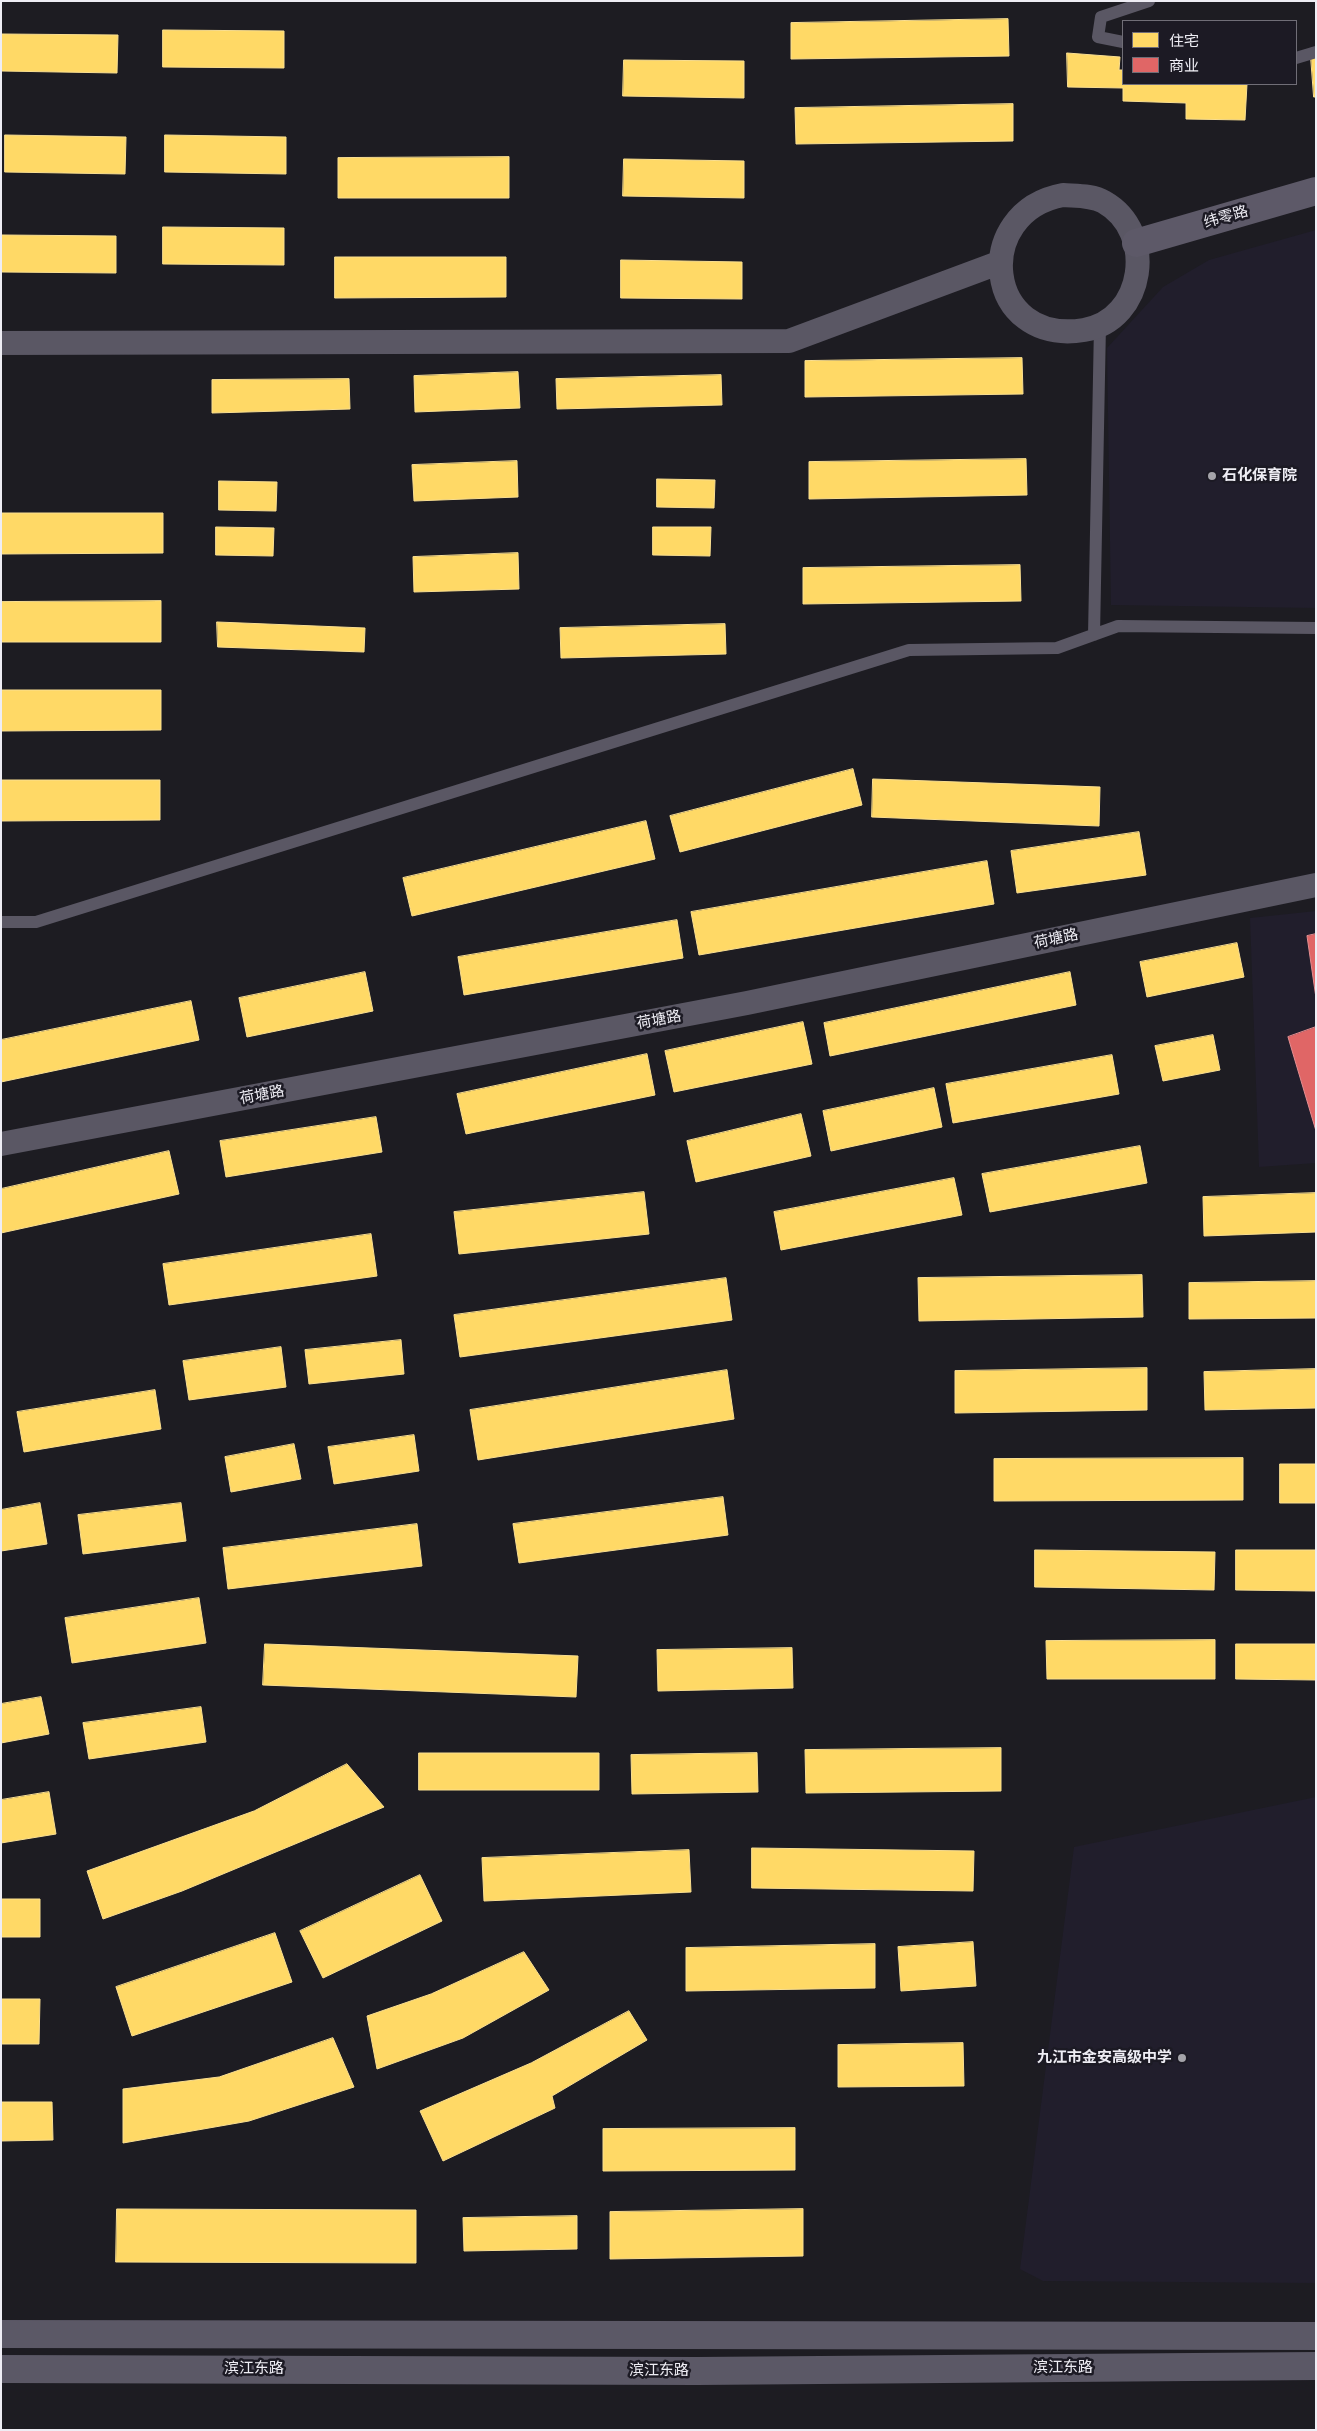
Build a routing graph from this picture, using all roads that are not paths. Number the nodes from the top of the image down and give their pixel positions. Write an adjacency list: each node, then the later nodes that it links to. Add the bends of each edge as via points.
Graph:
1 (1149, 1): 2 (lane, via 1101,17 1098,37)
2 (1122, 42)
3 (1316, 52): 4 (lane)
4 (1297, 58)
5 (1316, 190): 6 (street, 纬零路)
6 (1136, 242): 7 (street, via 1128,225 1103,202 1084,196 1063,195 1046,198 1018,220 1004,243); 8 (street, via 1139,258 1128,301)
7 (1001, 262): 8 (street, via 1006,294 1014,309 1028,320 1042,327 1064,330 1083,330); 9 (street, via 789,341)
8 (1100, 325): 11 (lane)
9 (1, 343)
10 (1316, 628): 11 (lane, via 1118,626)
11 (1094, 634): 13 (lane, via 1057,648 909,650 36,922)
12 (1316, 885): 14 (street, 荷塘路, via 747,1003)
13 (1, 922)
14 (1, 1144)
15 (1, 2334): 16 (main road)
16 (1316, 2336)
17 (1316, 2366): 18 (main road, 滨江东路, via 707,2371)
18 (1, 2368)

